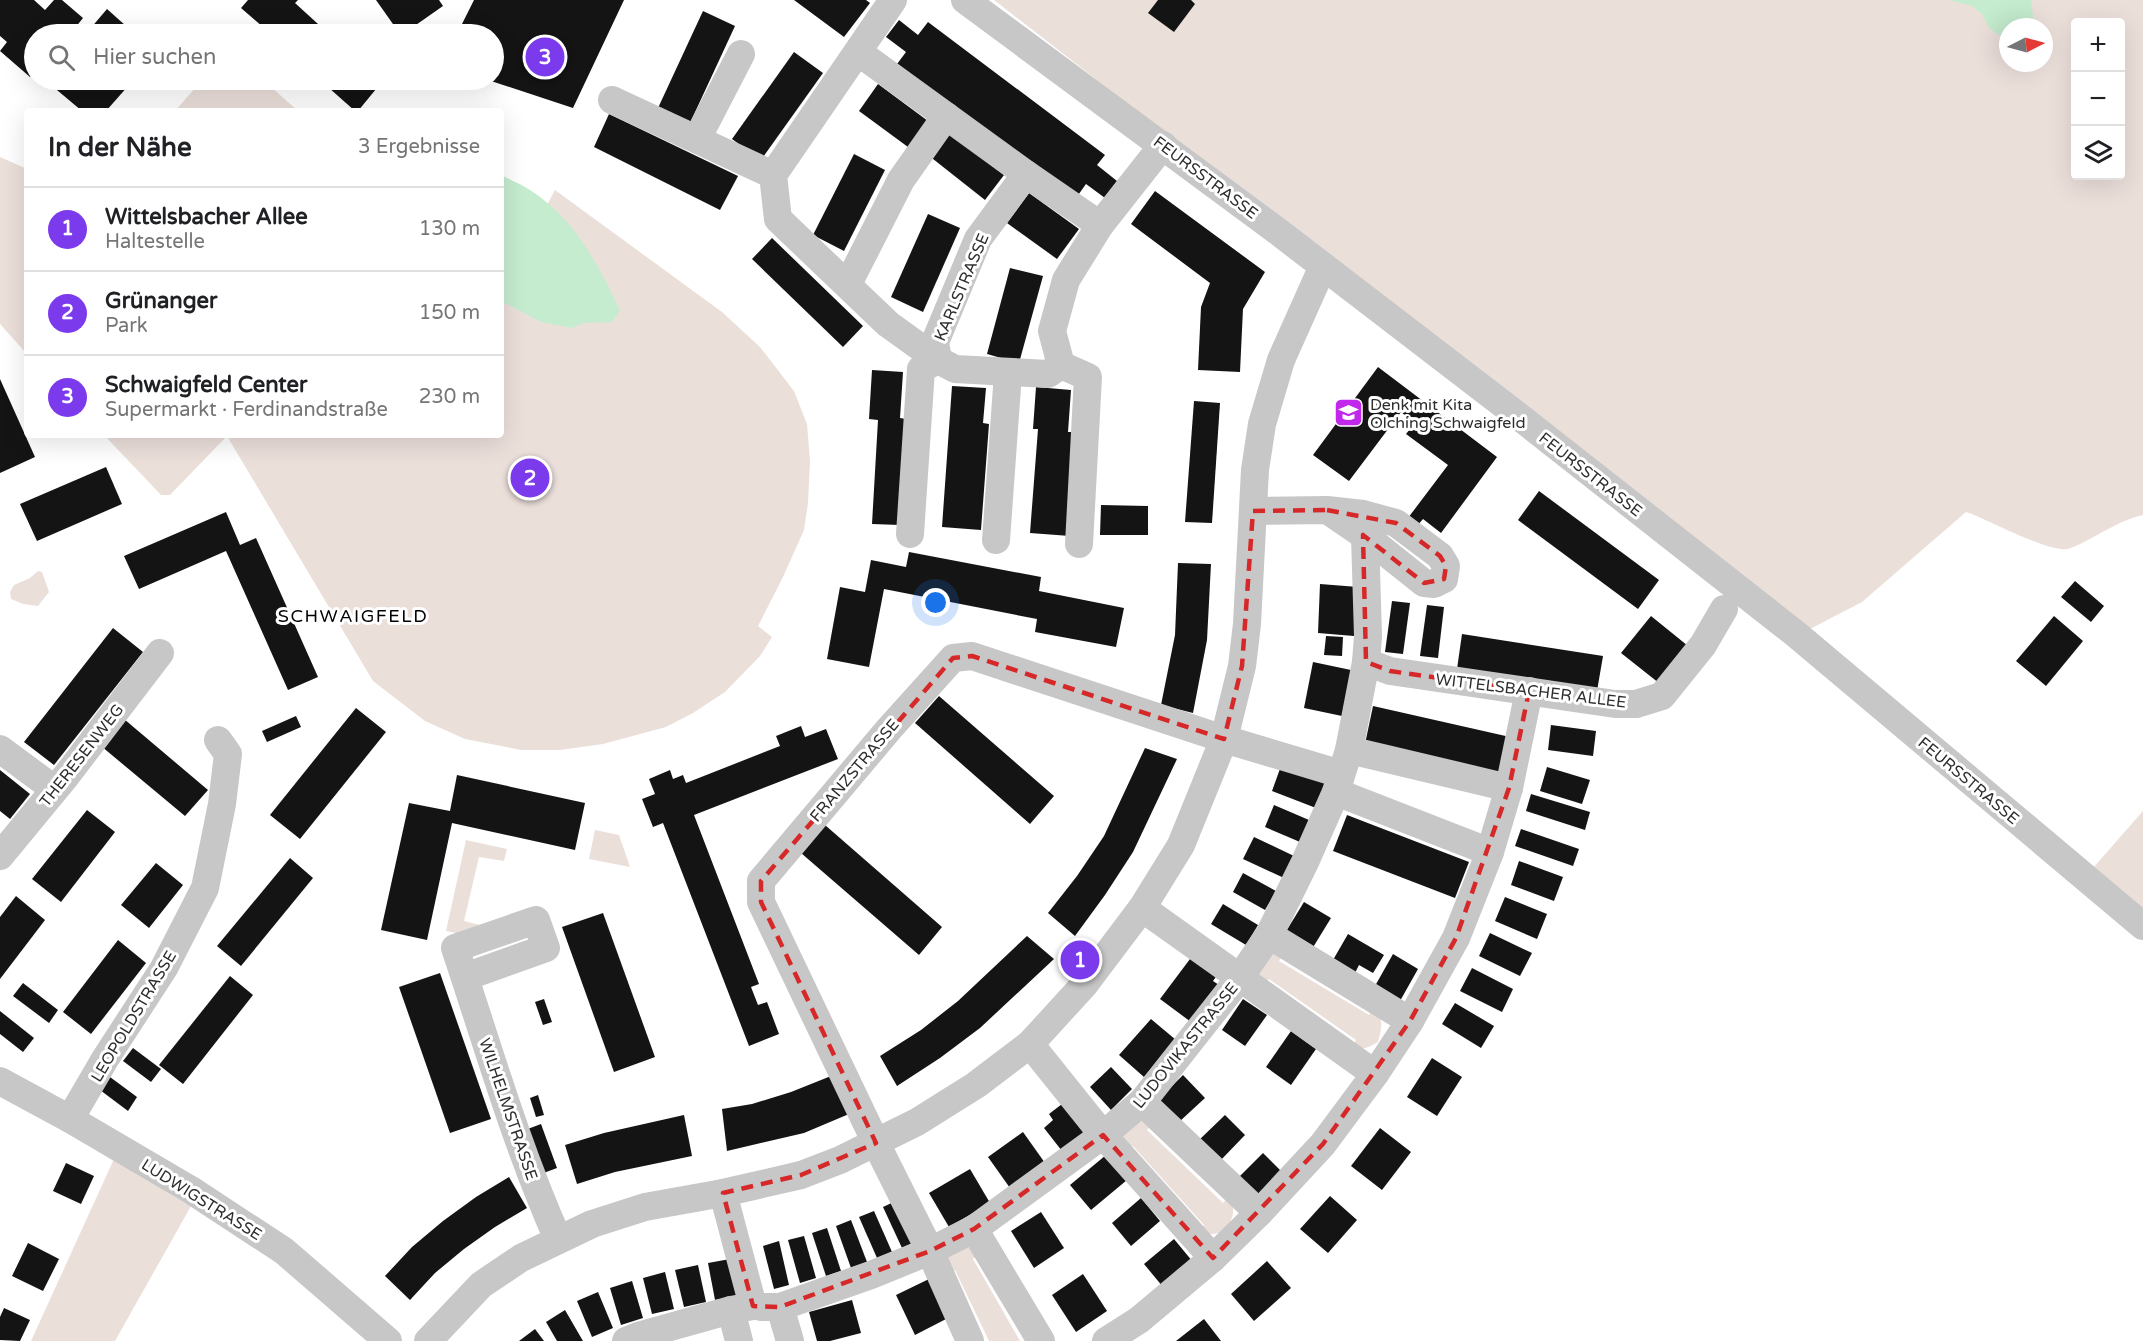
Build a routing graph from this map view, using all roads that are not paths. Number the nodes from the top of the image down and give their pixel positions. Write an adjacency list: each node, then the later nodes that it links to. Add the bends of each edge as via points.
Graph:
1 (893, 0): 3 (street)
2 (965, 0): 8 (street, FEURSSTRASSE)
3 (858, 52): 6 (street); 10 (street)
4 (741, 54): 7 (street)
5 (612, 100): 7 (street)
6 (946, 116): 9 (street); 13 (street, via 901,180)
7 (697, 139): 10 (street)
8 (1163, 145): 11 (street); 12 (street, FEURSSTRASSE)
9 (1026, 174): 11 (street); 14 (street, KARLSTRASSE, via 978,238 935,342)
10 (773, 175): 13 (street, via 778,219)
11 (1100, 225): 15 (street, via 1066,280 1052,332)
12 (1323, 266): 18 (street, via 1281,360 1262,424); 36 (street, FEURSSTRASSE, via 1797,635)
13 (848, 284): 14 (street, via 888,324)
14 (938, 360): 16 (street, KARLSTRASSE, via 955,369); 19 (street, KARLSTRASSE, via 921,369)
15 (1061, 365): 16 (street, KARLSTRASSE, via 1048,374); 22 (street, via 1088,377)
16 (1008, 373): 21 (street)
17 (1327, 510): 18 (street); 20 (street); 20 (street, via 1396,523 1440,556 1446,566 1444,579 1424,584)
18 (1253, 511): 27 (street, via 1242,666)
19 (910, 534)
20 (1365, 536): 25 (street)
21 (996, 540)
22 (1079, 544)
23 (1724, 609): 26 (street, WITTELSBACHER ALLEE, via 1703,645 1662,696 1636,704 1614,704)
24 (160, 652): 32 (street, THERESENWEG)
25 (1366, 662): 26 (street, WITTELSBACHER ALLEE, via 1390,671); 30 (street)
26 (1529, 691): 31 (street)
27 (1224, 739): 30 (street, FRANZSTRASSE); 35 (street, via 1181,845); 47 (street, FRANZSTRASSE, via 972,656 953,658 888,729 761,881 760,902)
28 (218, 740): 45 (street, LEOPOLDSTRASSE, via 228,754 205,888 164,968)
29 (0, 749): 32 (street)
30 (1342, 772): 31 (street); 33 (street); 37 (street, via 1305,862)
31 (1509, 788): 33 (street)
32 (54, 789): 34 (street, THERESENWEG)
33 (1490, 852): 40 (street, via 1456,938)
34 (0, 856)
35 (1142, 908): 39 (street, LUDOVIKASTRASSE); 41 (street, via 1084,985)
36 (2143, 926)
37 (1269, 935): 39 (street); 40 (street)
38 (465, 978): 51 (street, WILHELMSTRASSE, via 528,1168)
39 (1239, 979): 42 (street, LUDOVIKASTRASSE); 44 (street, LUDOVIKASTRASSE)
40 (1410, 1021): 42 (street)
41 (1030, 1044): 46 (street); 47 (street, via 976,1085)
42 (1375, 1074): 49 (street, via 1323,1144)
43 (0, 1081): 45 (street, LUDWIGSTRASSE)
44 (1142, 1102): 46 (street, LUDOVIKASTRASSE); 49 (street)
45 (70, 1119): 55 (street, LUDWIGSTRASSE, via 191,1190 284,1251)
46 (1103, 1135): 50 (street, LUDOVIKASTRASSE); 53 (street)
47 (876, 1143): 48 (street, via 801,1175); 52 (street, FRANZSTRASSE)
48 (723, 1193): 51 (street, via 645,1207); 54 (street)
49 (1259, 1213): 53 (street)
50 (974, 1229): 52 (street, LUDOVIKASTRASSE); 61 (street)
51 (558, 1239): 56 (street, via 481,1285)
52 (930, 1251): 54 (street, LUDOVIKASTRASSE, via 871,1275); 60 (street, FRANZSTRASSE)
53 (1213, 1258): 62 (street, via 1139,1320)
54 (755, 1308): 57 (street, LUDOVIKASTRASSE); 58 (street); 59 (street)
55 (388, 1341)
56 (428, 1341)
57 (626, 1341)
58 (739, 1341)
59 (790, 1341)
60 (970, 1341)
61 (1041, 1341)
62 (1106, 1341)

